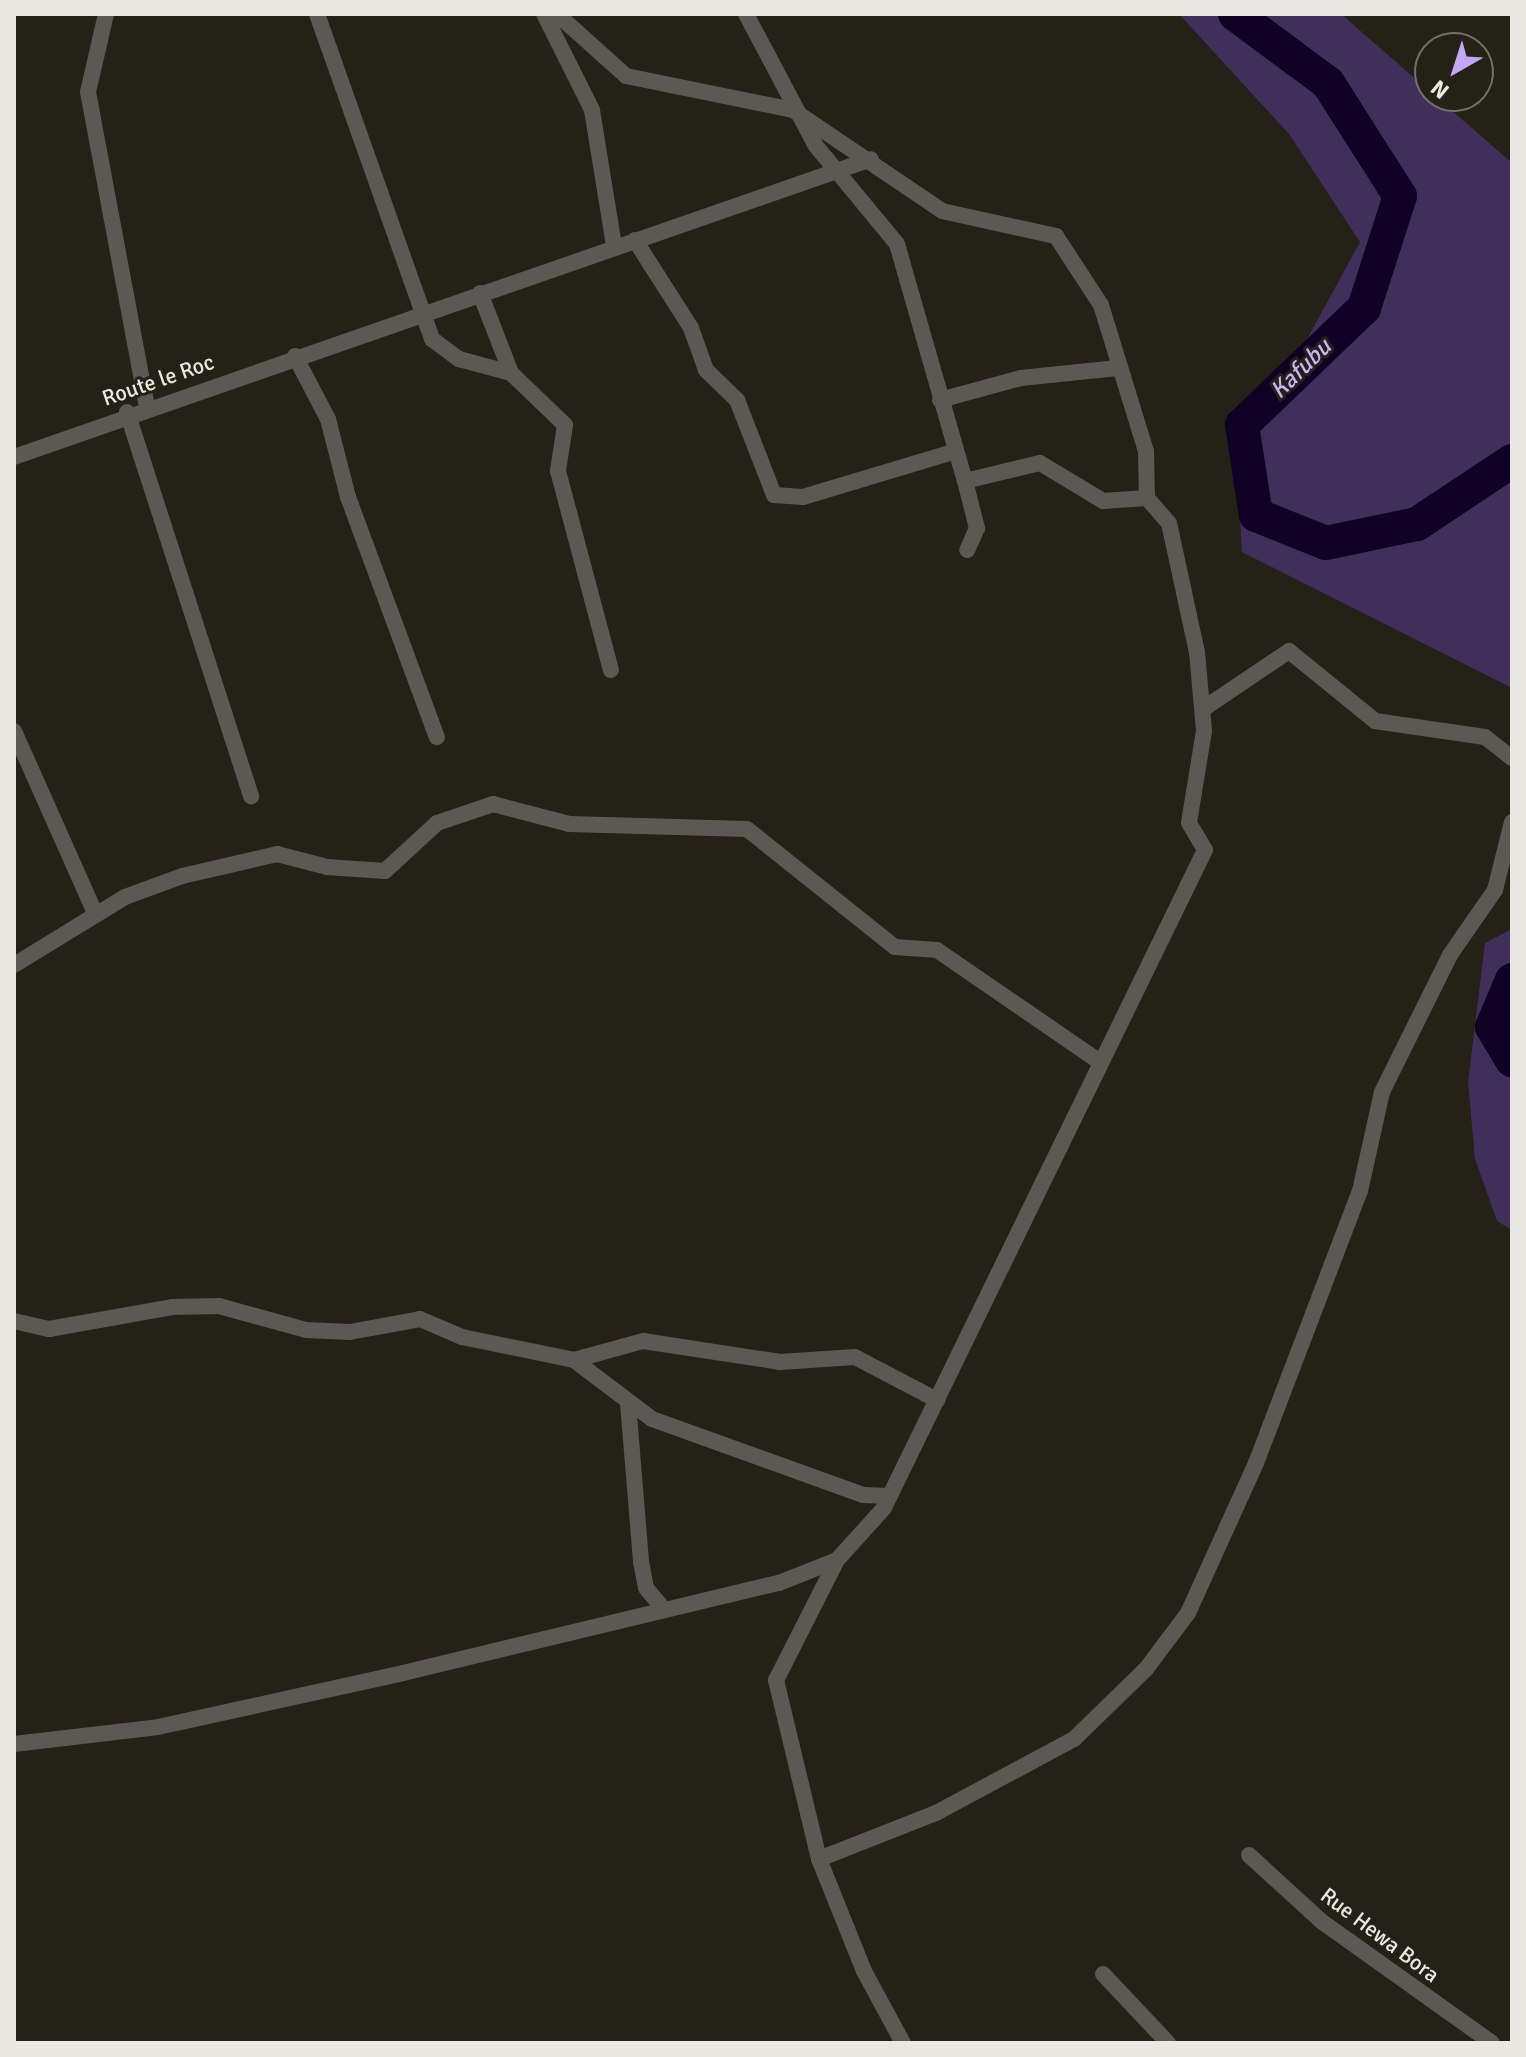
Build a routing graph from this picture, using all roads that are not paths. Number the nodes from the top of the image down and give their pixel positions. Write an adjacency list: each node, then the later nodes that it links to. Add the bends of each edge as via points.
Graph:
1 (106, 14): 17 (street, via 88,92)
2 (317, 14): 12 (street)
3 (544, 14): 10 (street, via 592,110)
4 (557, 14): 6 (street, via 626,76)
5 (746, 14): 6 (street)
6 (793, 110): 7 (street); 8 (street)
7 (871, 159): 8 (street, Route le Roc); 14 (street, via 942,211 1056,236 1101,305)
8 (835, 173): 9 (street, Route le Roc); 16 (street, via 897,244)
9 (635, 240): 10 (street, Route le Roc); 19 (street, via 691,328 706,370 737,400 774,495 803,497)
10 (614, 246): 11 (street, Route le Roc)
11 (480, 293): 12 (street, Route le Roc); 15 (street)
12 (417, 314): 13 (street, Route le Roc); 15 (street, via 432,339 459,359)
13 (295, 356): 17 (street, Route le Roc); 27 (street, via 328,419 355,518)
14 (1117, 368): 16 (street, via 1021,378); 22 (street, via 1146,451)
15 (511, 373): 24 (street, via 565,425 558,471)
16 (940, 400): 19 (street)
17 (147, 408): 18 (street, Route le Roc)
18 (127, 412): 20 (street, Route le Roc); 29 (street)
19 (953, 452): 21 (street)
20 (14, 457)
21 (965, 481): 22 (street, via 1040,463 1103,501); 23 (street, via 977,528)
22 (1147, 498): 25 (street, via 1169,523)
23 (967, 550)
24 (611, 670)
25 (1203, 709): 28 (street, via 1289,651 1375,721 1485,737); 33 (street, via 1189,811 1205,850)
26 (14, 731): 31 (street)
27 (437, 737)
28 (1512, 758)
29 (251, 796)
30 (1512, 822): 43 (street, via 1495,890 1450,955 1382,1092 1360,1191 1256,1463 1188,1613 1146,1669 1074,1739 936,1813)
31 (95, 913): 32 (street); 33 (street, via 250,856 385,871 437,823 481,804 569,824 737,827 895,947 937,950)
32 (14, 965)
33 (1097, 1060): 36 (street)
34 (14, 1321): 35 (street, via 49,1329 172,1307 219,1306 306,1330 350,1332 405,1317 462,1337)
35 (574, 1360): 36 (street, via 643,1341 780,1362 855,1357); 37 (street)
36 (937, 1400): 38 (street)
37 (628, 1403): 38 (street, via 751,1456 863,1495); 40 (street, via 641,1562 646,1588)
38 (890, 1496): 39 (street)
39 (837, 1560): 40 (street, via 779,1583); 43 (street, via 776,1680)
40 (663, 1608): 41 (street, via 158,1727)
41 (14, 1744)
42 (1249, 1855): 47 (street, Rue Hewa Bora, via 1321,1921)
43 (819, 1859): 45 (street, via 886,2017)
44 (1103, 1974): 46 (street)
45 (903, 2043)
46 (1168, 2043)
47 (1492, 2043)

